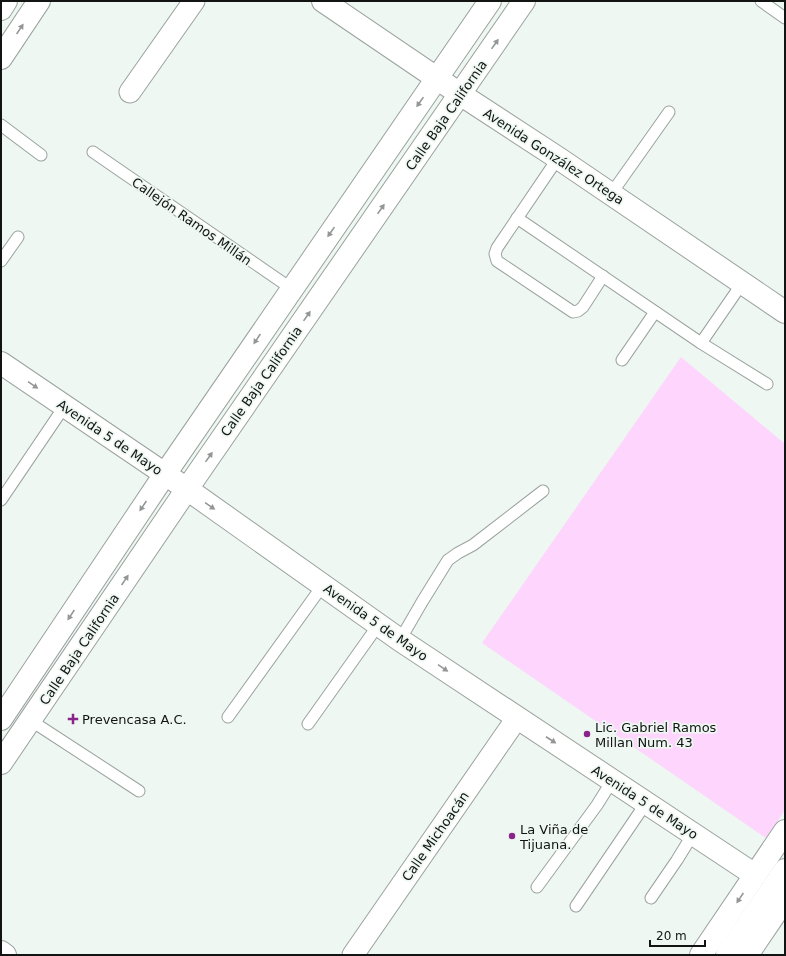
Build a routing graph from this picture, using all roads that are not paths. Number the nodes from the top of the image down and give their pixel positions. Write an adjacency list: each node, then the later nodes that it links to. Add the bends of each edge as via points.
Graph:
1 (6, 1): 8 (main road)
2 (39, 1): 10 (main road, one-way to 2)
3 (194, 1): 12 (street)
4 (323, 1): 11 (main road, Avenida González Ortega)
5 (490, 1): 11 (main road, Calle Baja California)
6 (524, 1): 13 (main road, Calle Baja California, one-way to 6)
7 (761, 1): 9 (lane)
8 (1, 9)
9 (785, 18)
10 (1, 58)
11 (437, 78): 13 (main road, Avenida González Ortega); 25 (main road, Calle Baja California, one-way to 25)
12 (130, 92)
13 (460, 94): 18 (main road, Avenida González Ortega); 34 (main road, Calle Baja California, one-way to 13)
14 (669, 112): 19 (lane)
15 (1, 125): 17 (lane)
16 (93, 152): 25 (lane, Callejón Ramos Millán)
17 (41, 155)
18 (558, 158): 19 (main road, Avenida González Ortega); 20 (lane)
19 (611, 194): 24 (main road, Avenida González Ortega)
20 (517, 218): 23 (lane); 23 (lane, via 497,248 497,261 573,312 582,307)
21 (18, 237): 22 (lane)
22 (1, 261)
23 (602, 276): 26 (lane)
24 (743, 282): 27 (main road, Avenida González Ortega); 28 (lane)
25 (292, 289): 33 (main road, Calle Baja California, one-way to 33)
26 (655, 312): 28 (lane); 29 (lane)
27 (785, 312)
28 (701, 343): 31 (lane)
29 (622, 360)
30 (1, 363): 32 (main road, Avenida 5 de Mayo, one-way to 32)
31 (767, 384)
32 (64, 407): 33 (main road, Avenida 5 de Mayo); 36 (lane)
33 (165, 474): 34 (main road, Avenida 5 de Mayo); 42 (main road, Calle Baja California, one-way to 42)
34 (187, 489): 37 (main road, Avenida 5 de Mayo, one-way to 37); 43 (main road, Calle Baja California, one-way to 34)
35 (543, 491): 39 (lane, via 473,545 448,560)
36 (1, 500)
37 (323, 585): 38 (main road, Avenida 5 de Mayo); 40 (lane)
38 (379, 624): 39 (main road, Avenida 5 de Mayo); 44 (lane)
39 (400, 640): 41 (main road, Avenida 5 de Mayo, one-way to 41)
40 (228, 717)
41 (517, 718): 46 (main road, Avenida 5 de Mayo, one-way to 46); 60 (street, Calle Michoacán)
42 (1, 720)
43 (30, 720): 45 (main road, Calle Baja California); 47 (lane)
44 (308, 724)
45 (1, 764)
46 (612, 781): 48 (main road, Avenida 5 de Mayo); 54 (lane)
47 (139, 791)
48 (646, 803): 50 (main road, Avenida 5 de Mayo); 57 (lane)
49 (785, 831): 52 (main road)
50 (693, 834): 52 (main road, Avenida 5 de Mayo); 55 (lane)
51 (785, 870): 62 (main road)
52 (755, 875): 61 (main road, one-way to 61)
53 (785, 885): 63 (main road)
54 (537, 887)
55 (651, 898)
56 (785, 899): 64 (main road)
57 (576, 906)
58 (1, 952): 59 (main road)
59 (5, 955)
60 (353, 955)
61 (701, 955)
62 (727, 955)
63 (737, 955)
64 (747, 955)

